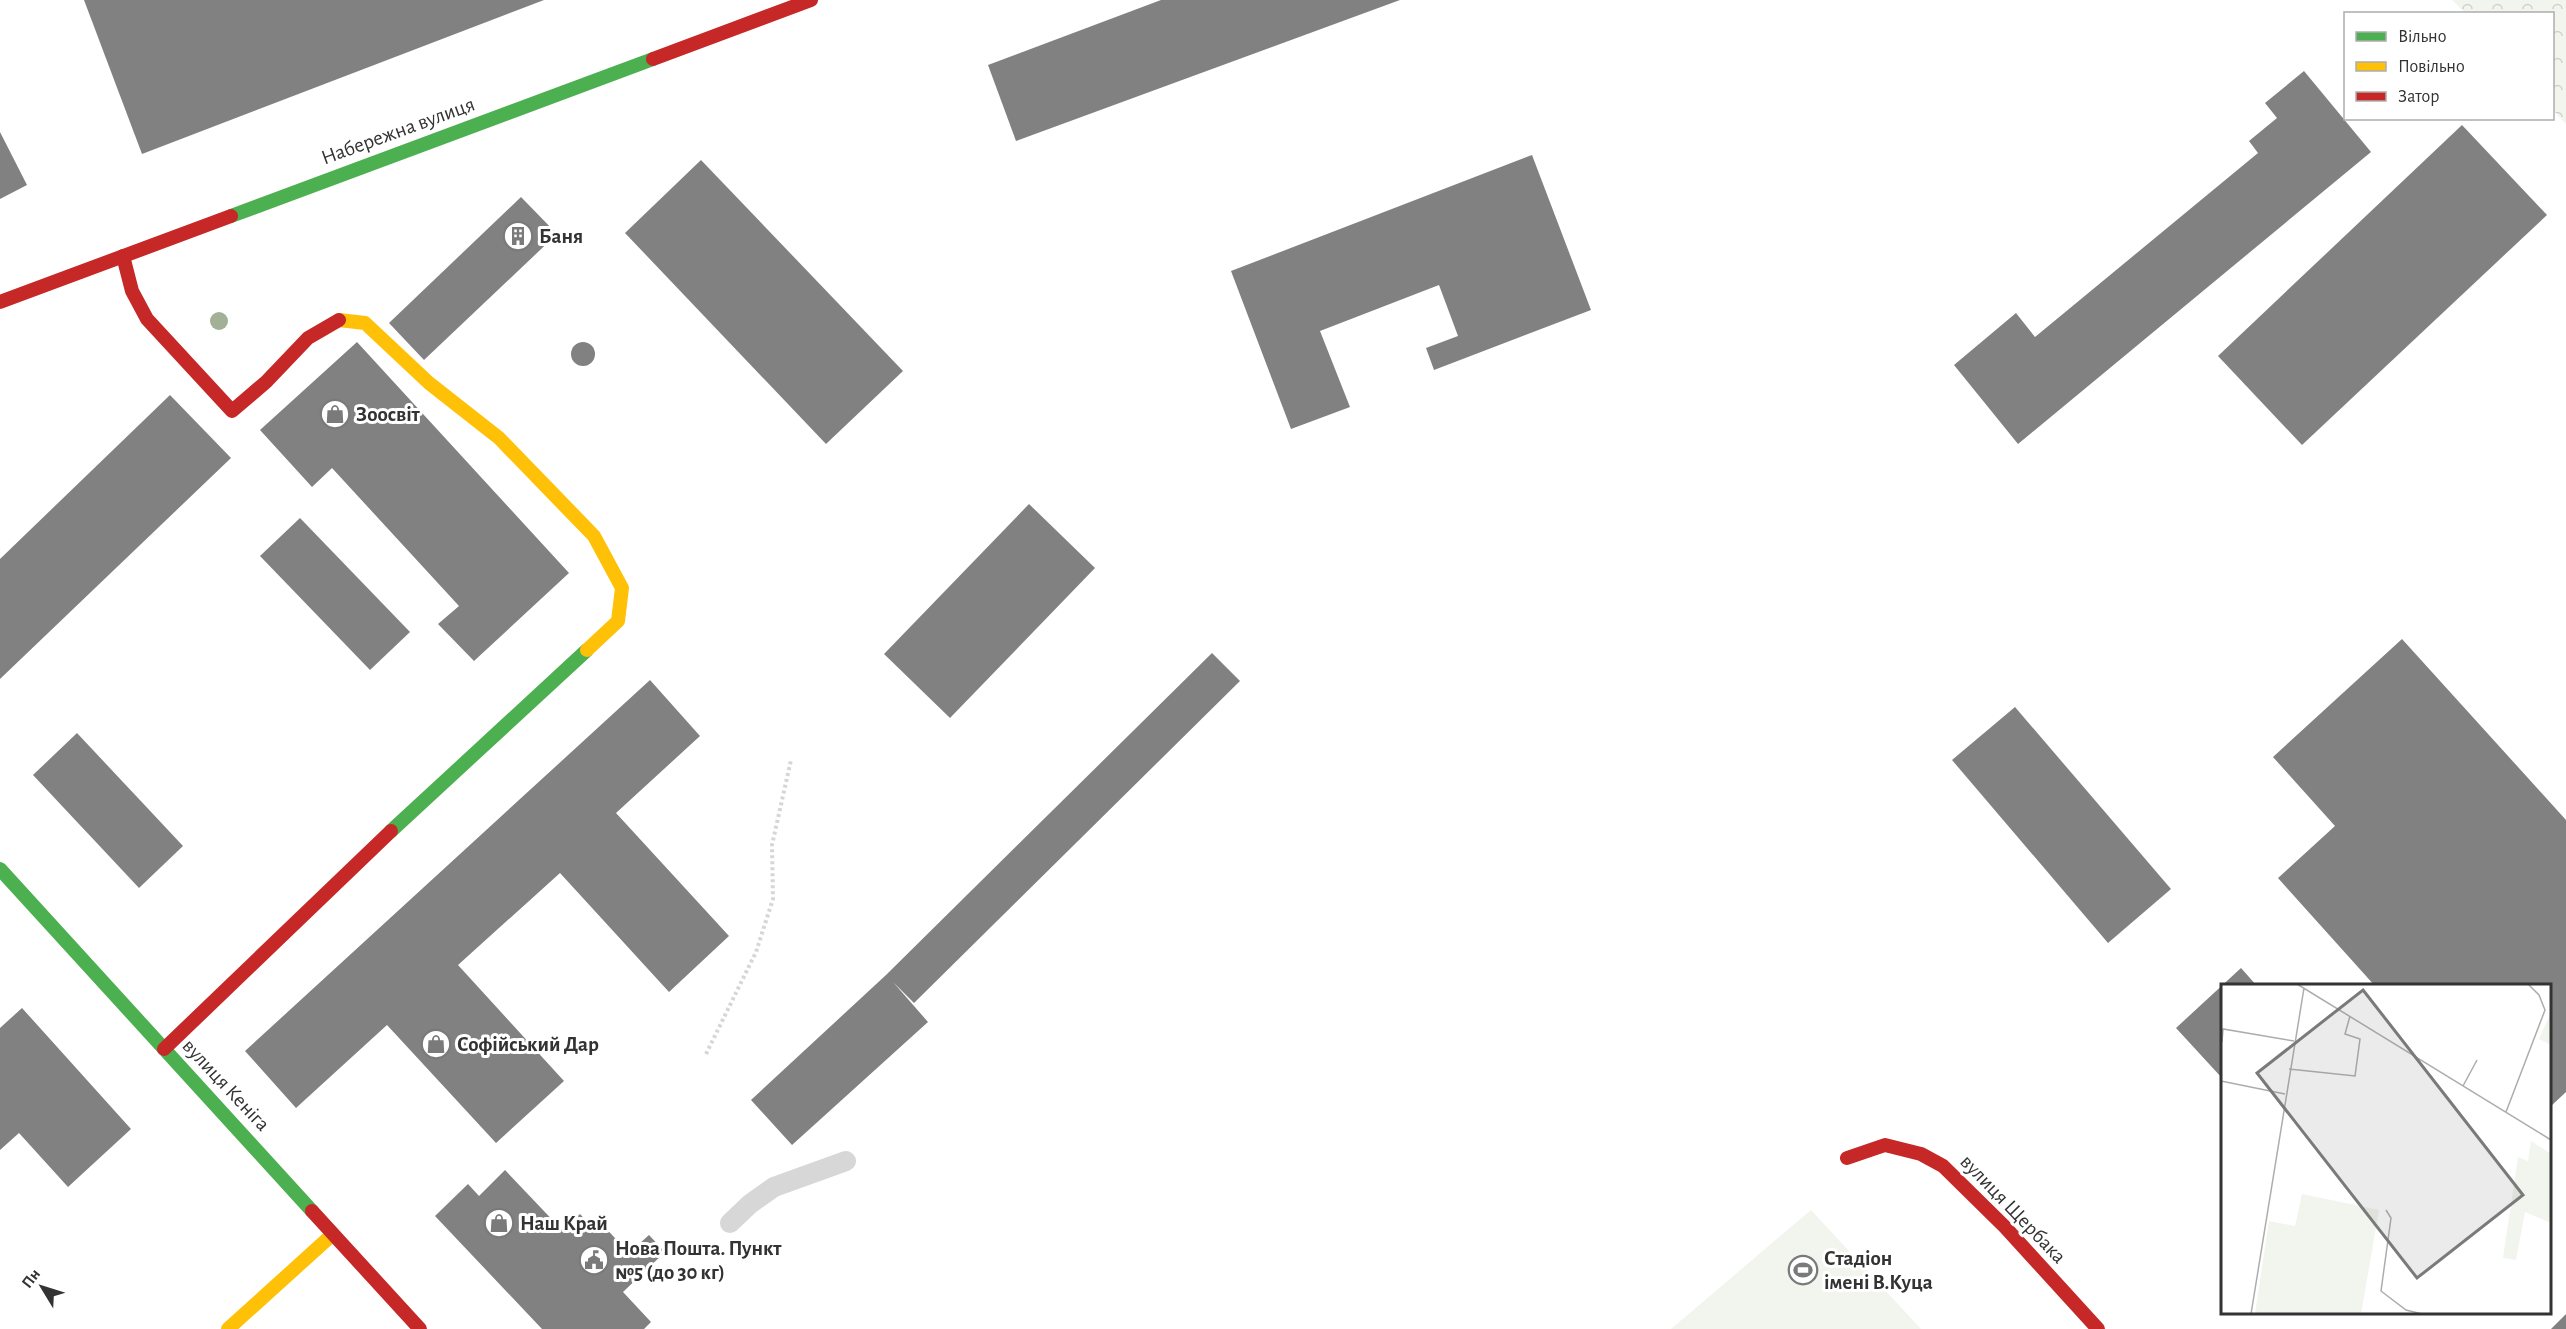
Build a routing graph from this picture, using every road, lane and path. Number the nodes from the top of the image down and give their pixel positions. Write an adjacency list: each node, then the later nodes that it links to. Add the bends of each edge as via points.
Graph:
1 (811, 0): 2 (street, Набережна вулиця)
2 (123, 256): 3 (street, Набережна вулиця); 6 (street, via 132,291 147,319 232,411 308,338 338,320 365,323 429,383 499,438 594,536 622,588 618,621 438,785)
3 (0, 302)
4 (791, 760): 7 (path, via 772,845 773,899 756,952)
5 (0, 869): 6 (street, вулиця Кеніга)
6 (164, 1049): 11 (street, вулиця Кеніга)
7 (706, 1054)
8 (1847, 1158): 14 (street, вулиця Щербака, via 1885,1145 1921,1154 1943,1166)
9 (846, 1161): 10 (lane, via 774,1187)
10 (730, 1223)
11 (333, 1234): 12 (street); 13 (street, вулиця Кеніга)
12 (228, 1329)
13 (420, 1329)
14 (2098, 1329)

